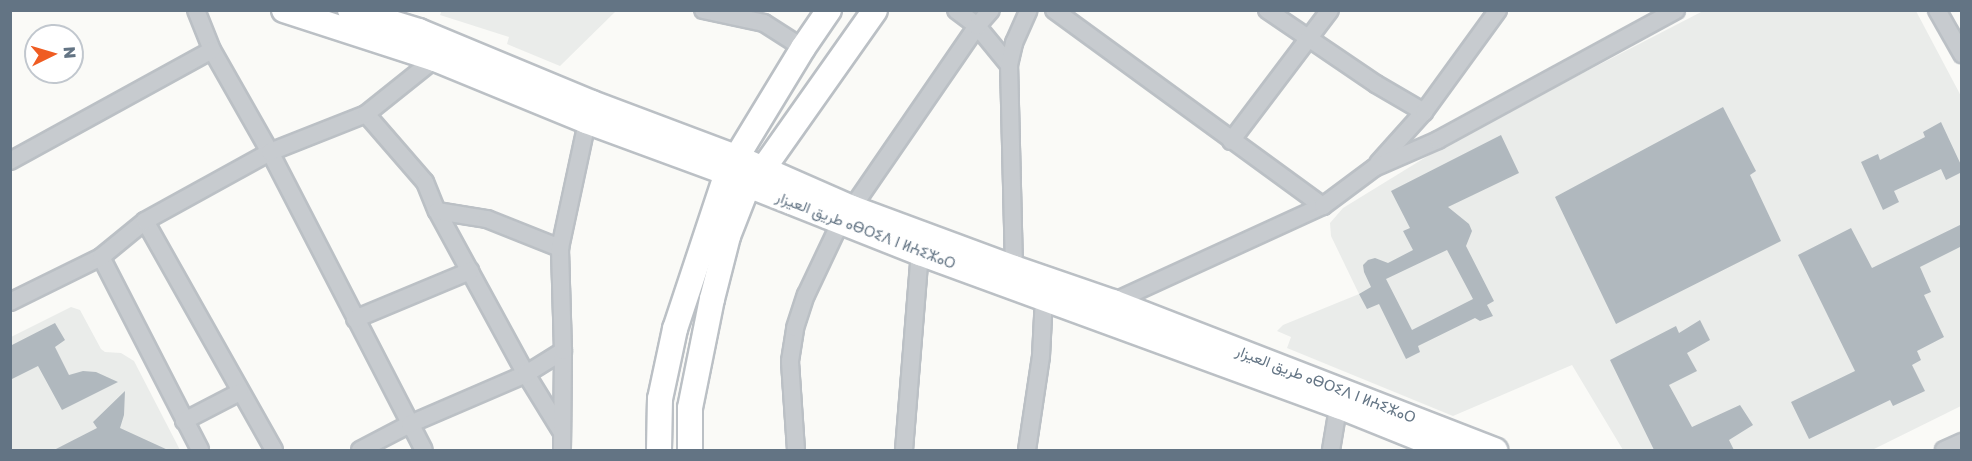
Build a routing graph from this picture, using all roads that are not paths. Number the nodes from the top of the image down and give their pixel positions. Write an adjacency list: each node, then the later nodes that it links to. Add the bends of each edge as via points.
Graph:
1 (196, 10): 20 (street)
2 (284, 10): 16 (main road, طريق العيزار ⴰⴱⵔⵉⴷ ⵏ ⵍⵄⵉⵣⴰⵔ)
3 (350, 10): 16 (main road, طريق العيزار ⴰⴱⵔⵉⴷ ⵏ ⵍⵄⵉⵣⴰⵔ)
4 (703, 10): 19 (street, via 764,23)
5 (829, 10): 19 (main road)
6 (875, 10): 32 (main road)
7 (956, 10): 17 (street)
8 (991, 10): 17 (street)
9 (1029, 10): 23 (street)
10 (1054, 10): 27 (street)
11 (1268, 10): 18 (street)
12 (1330, 10): 18 (street)
13 (1498, 10): 25 (street)
14 (1676, 10): 31 (street, via 1438,140)
15 (1937, 10): 21 (street)
16 (383, 22): 22 (main road, طريق العيزار ⴰⴱⵔⵉⴷ ⵏ ⵍⵄⵉⵣⴰⵔ); 24 (main road, طريق العيزار ⴰⴱⵔⵉⴷ ⵏ ⵍⵄⵉⵣⴰⵔ)
17 (977, 26): 23 (street); 35 (street)
18 (1309, 39): 25 (street); 27 (street)
19 (803, 48): 30 (main road)
20 (212, 50): 28 (street); 29 (street)
21 (1962, 54)
22 (435, 59): 24 (main road, طريق العيزار ⴰⴱⵔⵉⴷ ⵏ ⵍⵄⵉⵣⴰⵔ); 26 (street)
23 (1009, 65): 40 (street)
24 (589, 112): 30 (main road, طريق العيزار ⴰⴱⵔⵉⴷ ⵏ ⵍⵄⵉⵣⴰⵔ); 37 (street)
25 (1424, 112): 31 (street)
26 (366, 114): 28 (street); 34 (street, via 425,182)
27 (1231, 141): 33 (street)
28 (270, 152): 36 (street); 45 (street)
29 (10, 161)
30 (731, 165): 32 (main road, طريق العيزار ⴰⴱⵔⵉⴷ ⵏ ⵍⵄⵉⵣⴰⵔ); 55 (main road, via 675,329 660,399)
31 (1374, 168): 33 (street)
32 (755, 177): 35 (main road, طريق العيزار ⴰⴱⵔⵉⴷ ⵏ ⵍⵄⵉⵣⴰⵔ); 61 (main road, via 728,236 712,299 690,408)
33 (1323, 206): 44 (street)
34 (436, 211): 37 (street, via 487,219); 41 (street)
35 (847, 214): 38 (main road, طريق العيزار ⴰⴱⵔⵉⴷ ⵏ ⵍⵄⵉⵣⴰⵔ); 40 (main road, طريق العيزار ⴰⴱⵔⵉⴷ ⵏ ⵍⵄⵉⵣⴰⵔ); 62 (street, via 806,295 795,328 790,361)
36 (145, 221): 39 (street); 48 (street)
37 (560, 248): 46 (street)
38 (920, 253): 42 (main road, طريق العيزار ⴰⴱⵔⵉⴷ ⵏ ⵍⵄⵉⵣⴰⵔ); 63 (street)
39 (100, 257): 43 (street); 50 (street)
40 (1014, 268): 44 (main road, طريق العيزار ⴰⴱⵔⵉⴷ ⵏ ⵍⵄⵉⵣⴰⵔ)
41 (470, 272): 45 (street); 47 (street)
42 (1044, 297): 44 (main road, طريق العيزار ⴰⴱⵔⵉⴷ ⵏ ⵍⵄⵉⵣⴰⵔ); 64 (street, via 1041,356)
43 (10, 302)
44 (1107, 310): 49 (main road, طريق العيزار ⴰⴱⵔⵉⴷ ⵏ ⵍⵄⵉⵣⴰⵔ)
45 (355, 319): 51 (street)
46 (563, 351): 47 (street); 52 (street)
47 (526, 374): 51 (street); 52 (street)
48 (240, 392): 50 (street); 57 (street)
49 (1340, 397): 54 (main road, طريق العيزار ⴰⴱⵔⵉⴷ ⵏ ⵍⵄⵉⵣⴰⵔ); 65 (street); 66 (main road, طريق العيزار ⴰⴱⵔⵉⴷ ⵏ ⵍⵄⵉⵣⴰⵔ)
50 (184, 421): 56 (street)
51 (410, 424): 58 (street); 59 (street)
52 (561, 431): 60 (street)
53 (1962, 442): 67 (street)
54 (1481, 448)
55 (664, 449)
56 (200, 450)
57 (274, 450)
58 (360, 450)
59 (424, 450)
60 (562, 450)
61 (690, 450)
62 (796, 450)
63 (904, 450)
64 (1027, 450)
65 (1331, 450)
66 (1448, 450)
67 (1944, 450)

